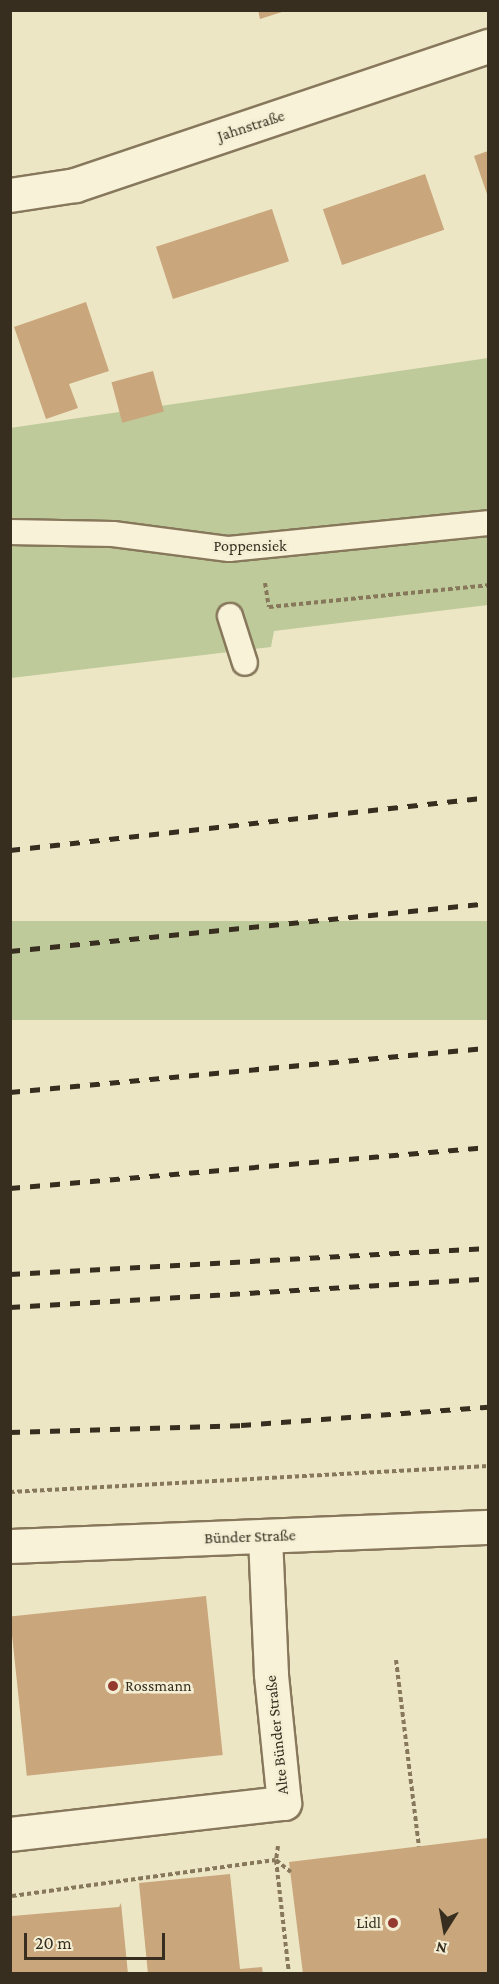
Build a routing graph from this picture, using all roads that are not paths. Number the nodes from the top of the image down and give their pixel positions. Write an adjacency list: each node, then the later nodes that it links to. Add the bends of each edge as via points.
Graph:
1 (489, 46): 2 (street, Jahnstraße, via 75,185)
2 (10, 195)
3 (489, 523): 4 (lane, Poppensiek, via 229,549 113,534)
4 (10, 532)
5 (231, 616): 6 (lane)
6 (245, 663)
7 (489, 1527): 8 (street, Bünder Straße)
8 (265, 1536): 9 (street, Bünder Straße); 10 (street, Alte Bünder Straße, via 271,1674 284,1803)
9 (10, 1546)
10 (10, 1833)

